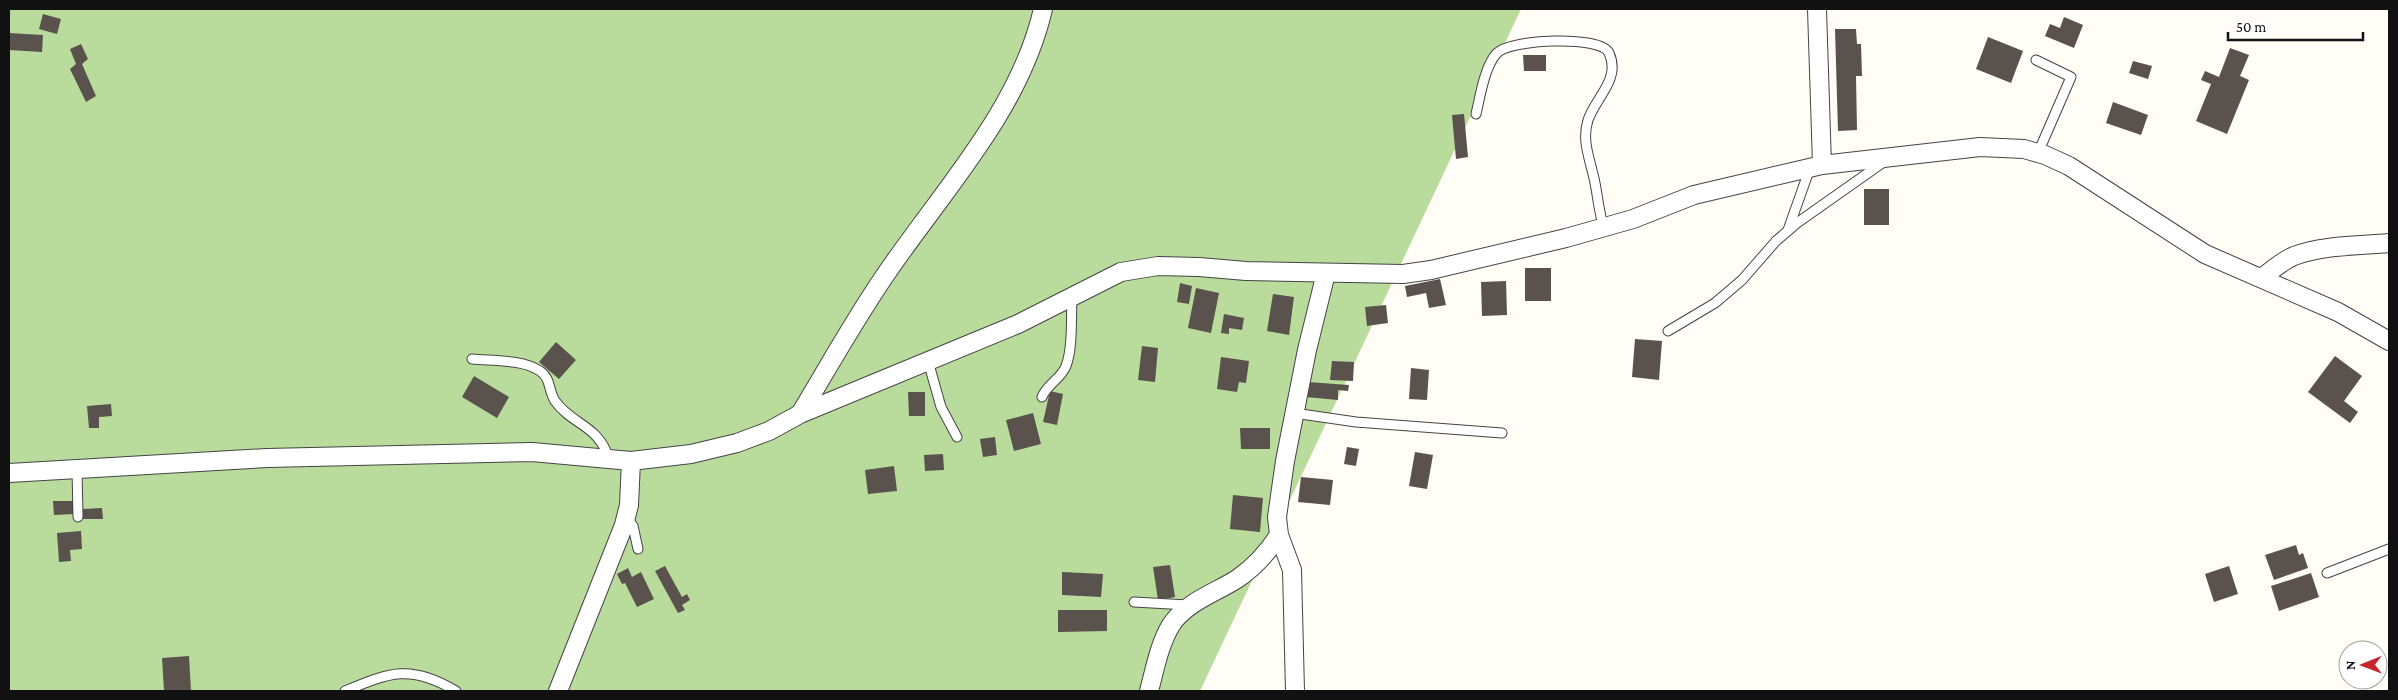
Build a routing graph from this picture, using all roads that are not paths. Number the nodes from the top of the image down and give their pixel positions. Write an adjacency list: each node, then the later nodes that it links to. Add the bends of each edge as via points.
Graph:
1 (1043, 9): 20 (street, via 1036,38 1019,79 990,129 888,271)
2 (1817, 9): 7 (street)
3 (2036, 60): 5 (lane, via 2071,77)
4 (1476, 114): 8 (lane, via 1497,53 1513,44 1580,42 1606,49 1610,54 1612,76 1588,120 1585,140)
5 (2038, 153): 6 (street, via 2024,149 1980,147); 12 (street, via 2069,166 2205,254)
6 (1892, 157): 7 (street); 9 (lane)
7 (1816, 166): 8 (street, via 1694,195); 9 (lane)
8 (1604, 228): 11 (street, via 1422,271 1385,274)
9 (1788, 230): 14 (lane, via 1722,297)
10 (2389, 243): 12 (street, via 2305,253 2282,262)
11 (1326, 272): 13 (street, via 1158,266 1121,272); 19 (street)
12 (2262, 278): 15 (street, via 2338,312)
13 (1072, 296): 17 (street, via 1018,324); 18 (lane, via 1066,367)
14 (1668, 331)
15 (2389, 341)
16 (472, 359): 23 (lane, via 539,370 549,381 554,399 601,439)
17 (928, 361): 20 (street); 22 (lane, via 941,407)
18 (1042, 396)
19 (1294, 413): 21 (lane, via 1356,422); 29 (street, via 1279,500)
20 (800, 414): 24 (street, via 737,443 691,454)
21 (1502, 433)
22 (957, 437)
23 (609, 459): 24 (street); 25 (street, via 532,452 267,458)
24 (631, 461): 27 (street)
25 (77, 469): 26 (street); 28 (lane)
26 (9, 473)
27 (626, 515): 30 (lane, via 633,526); 37 (street)
28 (78, 517)
29 (1279, 534): 34 (street, via 1265,556 1238,578); 39 (street, via 1292,570)
30 (638, 549)
31 (2389, 549): 32 (lane)
32 (2327, 574)
33 (1134, 602): 34 (lane)
34 (1191, 605): 38 (street, via 1172,624 1165,637)
35 (345, 691): 36 (lane, via 383,675 410,673)
36 (456, 691)
37 (558, 691)
38 (1149, 691)
39 (1296, 691)

